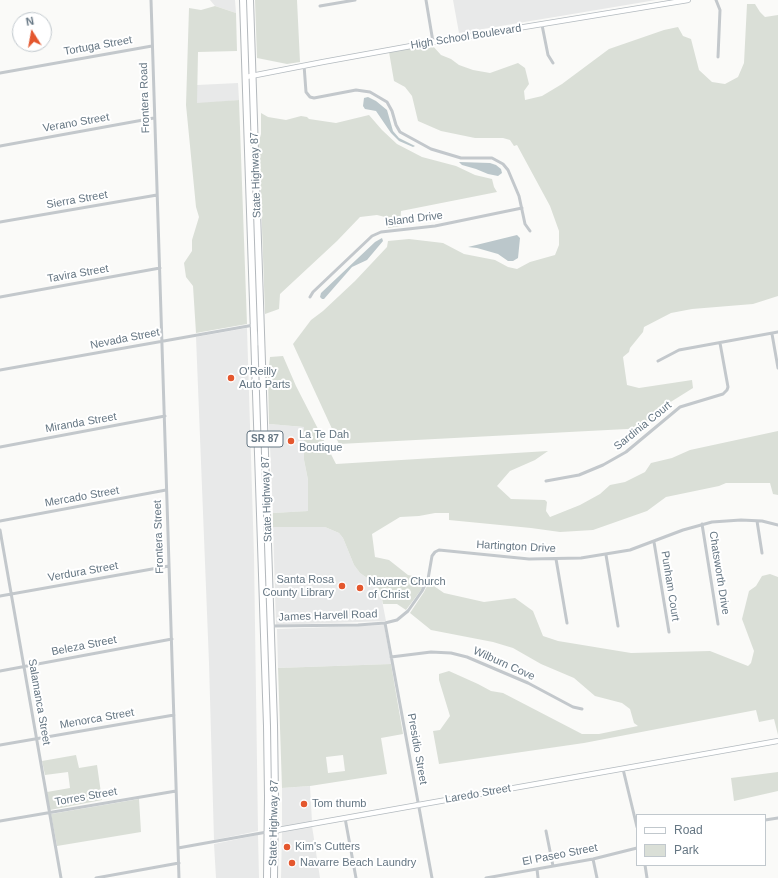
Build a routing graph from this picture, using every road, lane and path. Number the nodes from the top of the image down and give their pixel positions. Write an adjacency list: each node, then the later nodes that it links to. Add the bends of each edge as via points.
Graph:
1 (150, 0): 11 (street, Frontera Road)
2 (243, 0): 17 (highway, SR 87)
3 (250, 0): 16 (highway, State Highway 87 / SR 87)
4 (355, 0): 8 (street)
5 (426, 0): 10 (street)
6 (688, 0): 9 (street, High School Boulevard)
7 (716, 0): 12 (street, via 720,10)
8 (320, 6)
9 (542, 25): 10 (street, High School Boulevard); 13 (street, via 548,55)
10 (433, 42): 14 (street, High School Boulevard)
11 (152, 46): 15 (street, Tortuga Street); 18 (street, Frontera Road)
12 (718, 57)
13 (553, 62)
14 (304, 65): 16 (street, High School Boulevard); 21 (street, via 306,92 310,97 356,90 370,92 386,102 400,132 431,149 461,158 492,158 503,164 514,184)
15 (0, 73)
16 (253, 76): 17 (street, High School Boulevard); 24 (highway, State Highway 87 / SR 87)
17 (246, 77): 28 (highway, SR 87)
18 (154, 118): 19 (street, Verano Street); 20 (street, Frontera Road)
19 (0, 146)
20 (157, 195): 22 (street, Sierra Street); 25 (street, Frontera Street)
21 (522, 208): 23 (street, via 525,224); 27 (street, Island Drive, via 435,226 381,232 372,236)
22 (0, 222)
23 (530, 231)
24 (258, 233): 28 (street, via 255,249 258,318); 36 (highway, State Highway 87 / SR 87)
25 (160, 268): 26 (street, Tavira Street); 31 (street, Frontera Street)
26 (0, 297)
27 (310, 297)
28 (254, 325): 31 (street, Nevada Street); 36 (street); 41 (highway, SR 87)
29 (778, 332): 30 (street)
30 (772, 334): 32 (street); 34 (street)
31 (162, 341): 35 (street, Nevada Street); 37 (street, Frontera Street)
32 (720, 343): 33 (street, via 679,350); 39 (street, Sardinia Court, via 728,387 723,394 680,407 626,452 602,465 579,475)
33 (658, 361)
34 (778, 368)
35 (0, 370)
36 (264, 401): 52 (highway, State Highway 87 / SR 87)
37 (165, 416): 38 (street, Miranda Street); 40 (street, Frontera Street)
38 (0, 446)
39 (546, 481)
40 (166, 490): 43 (street, Mercado Street); 53 (street, Frontera Street)
41 (259, 492): 51 (highway, SR 87); 52 (street, via 263,497)
42 (757, 520): 44 (street, Hartington Drive, via 727,520); 45 (street, Hartington Drive); 48 (street)
43 (0, 521)
44 (702, 524): 47 (street, Hartington Drive); 58 (street, Chatsworth Drive)
45 (778, 525)
46 (0, 530): 54 (street, Salamanca Street)
47 (654, 542): 49 (street, Hartington Drive); 61 (street, Punham Court)
48 (762, 553)
49 (606, 554): 50 (street, Hartington Drive); 60 (street)
50 (556, 558): 56 (street, Hartington Drive, via 529,559 439,550 432,556 426,585 413,606 401,617); 57 (street)
51 (261, 560): 59 (street, via 266,616); 66 (highway, SR 87)
52 (269, 562): 59 (highway, State Highway 87 / SR 87)
53 (169, 566): 54 (street, Verdura Street); 62 (street, Frontera Street)
54 (11, 594): 55 (street, Verdura Street); 64 (street, Salamanca Street)
55 (0, 596)
56 (386, 623): 59 (street, James Harvell Road); 63 (street, Presidio Street)
57 (567, 623)
58 (718, 624)
59 (271, 626): 66 (street, via 266,641); 81 (highway, State Highway 87 / SR 87)
60 (618, 626)
61 (669, 632)
62 (172, 639): 64 (street, Beleza Street); 68 (street, Frontera Street)
63 (391, 657): 67 (street, Wilburn Cove, via 442,652 475,659 528,683 573,708); 74 (street, Presidio Street)
64 (24, 667): 65 (street, Beleza Street); 69 (street, Salamanca Street)
65 (0, 671)
66 (266, 704): 83 (highway, SR 87)
67 (582, 709)
68 (174, 715): 69 (street, Menorca Street); 73 (street, Frontera Street)
69 (36, 738): 71 (street, Menorca Street); 75 (street, Salamanca Street)
70 (778, 741): 72 (street, Laredo Street)
71 (0, 745)
72 (623, 769): 74 (street, Laredo Street); 80 (street)
73 (176, 791): 75 (street, Torres Street); 84 (street, Frontera Street)
74 (418, 805): 76 (street, Laredo Street); 97 (street, Presidio Street)
75 (49, 812): 79 (street, Torres Street); 91 (street, Salamanca Street)
76 (345, 818): 81 (street, Laredo Street); 96 (street)
77 (778, 818): 78 (street)
78 (766, 820)
79 (0, 821)
80 (636, 823)
81 (275, 830): 83 (street, Laredo Street); 95 (highway, State Highway 87 / SR 87)
82 (546, 831): 88 (street)
83 (268, 832): 84 (street, Laredo Street); 94 (highway, SR 87)
84 (178, 848): 87 (street, Frontera Street)
85 (636, 848): 86 (street, El Paseo Street)
86 (593, 859): 88 (street, El Paseo Street); 100 (street)
87 (179, 863): 92 (street); 93 (street, Frontera Street)
88 (553, 866): 90 (street, El Paseo Street)
89 (645, 866): 101 (street)
90 (537, 869): 98 (street, El Paseo Street); 99 (street)
91 (61, 878)
92 (96, 878)
93 (179, 878)
94 (267, 878)
95 (274, 878)
96 (356, 878)
97 (432, 878)
98 (486, 878)
99 (538, 878)
100 (597, 878)
101 (647, 878)

